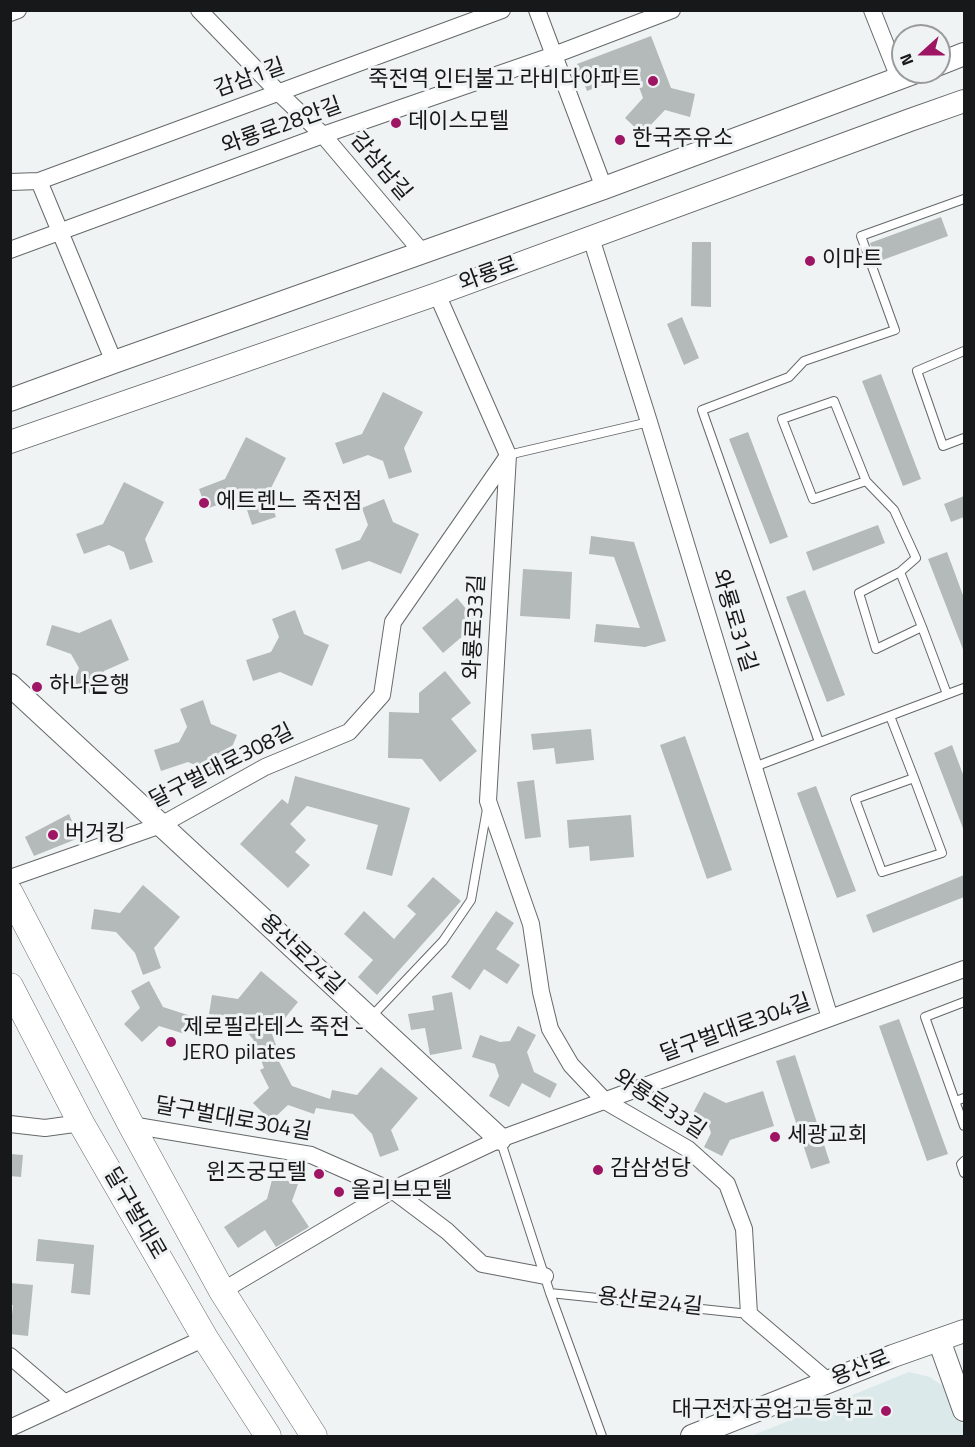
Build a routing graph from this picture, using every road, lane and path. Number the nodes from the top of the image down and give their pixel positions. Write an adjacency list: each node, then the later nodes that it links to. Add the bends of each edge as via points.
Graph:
1 (18, 10): 7 (street)
2 (200, 10): 11 (street, 감삼남길)
3 (502, 10): 11 (street, 감삼1길)
4 (537, 10): 9 (street)
5 (672, 10): 9 (street, 와룡로28안길)
6 (872, 10): 8 (street)
7 (10, 13)
8 (891, 44)
9 (554, 55): 13 (street, 와룡로28안길); 16 (street)
10 (891, 81): 16 (main road, 와룡로)
11 (279, 93): 13 (street, 감삼남길); 14 (street, 감삼1길)
12 (964, 101): 19 (main road, 와룡로)
13 (323, 135): 18 (street, 와룡로28안길); 21 (street, 감삼남길)
14 (39, 181): 15 (street, 감삼1길); 18 (street)
15 (10, 182)
16 (604, 188): 21 (main road, 와룡로)
17 (964, 199): 37 (lane, via 861,236 895,330 804,361 789,377 702,410)
18 (60, 233): 20 (street, 와룡로28안길); 24 (street)
19 (591, 238): 22 (main road, 와룡로); 26 (street, 와룡로31길)
20 (10, 250)
21 (422, 252): 24 (main road, 와룡로)
22 (437, 294): 28 (main road, 와룡로); 29 (street, 와룡로33길)
23 (964, 351): 27 (lane, via 917,371 944,446)
24 (114, 362): 25 (main road, 와룡로)
25 (10, 400)
26 (649, 422): 29 (lane); 38 (street, 와룡로31길)
27 (964, 438)
28 (10, 442)
29 (508, 456): 40 (street, 와룡로33길); 41 (street, 달구벌대로308길, via 393,622 382,694 349,732 265,767)
30 (866, 481): 30 (lane, via 834,401 782,419 813,499); 31 (lane, via 894,510 916,558)
31 (900, 572): 32 (lane); 32 (lane, via 859,593 876,649)
32 (922, 627): 35 (lane)
33 (10, 685): 41 (main road, 용산로24길)
34 (964, 688): 35 (lane)
35 (947, 694): 36 (lane)
36 (890, 716): 37 (lane); 39 (lane)
37 (819, 742): 38 (lane)
38 (754, 767): 48 (street, 와룡로31길)
39 (914, 778): 39 (lane, via 942,853 882,872 855,799)
40 (488, 801): 47 (lane, 와룡로33길, via 471,900 443,941); 50 (street, 와룡로33길, via 531,924 550,1029 571,1065)
41 (161, 825): 42 (street, 달구벌대로308길); 47 (main road, 용산로24길)
42 (10, 878)
43 (10, 893): 53 (main road, 달구벌대로)
44 (964, 969): 48 (street, 달구벌대로304길)
45 (10, 986): 51 (main road, 달구벌대로)
46 (964, 1002): 49 (lane, via 925,1017)
47 (369, 1018): 55 (main road, 용산로24길)
48 (830, 1018): 50 (street, 달구벌대로304길)
49 (960, 1100): 54 (lane)
50 (605, 1101): 55 (street, 달구벌대로304길); 62 (street, 와룡로33길, via 688,1149 727,1184 744,1229)
51 (81, 1123): 52 (street, via 45,1128); 64 (main road, 달구벌대로)
52 (10, 1124)
53 (131, 1125): 58 (street, 달구벌대로304길, via 311,1155); 60 (main road, 달구벌대로)
54 (964, 1126)
55 (500, 1140): 58 (street, 달구벌대로304길); 59 (lane, 용산로24길)
56 (964, 1161): 57 (lane)
57 (964, 1173)
58 (392, 1191): 59 (street, 달구벌대로304길, via 447,1231 482,1264); 60 (street)
59 (545, 1276): 61 (lane, 용산로24길)
60 (222, 1291): 72 (main road, 달구벌대로)
61 (550, 1293): 62 (lane, 용산로24길); 73 (lane, 용산로24길)
62 (749, 1314): 67 (street)
63 (964, 1331): 65 (main road, 용산로)
64 (205, 1338): 68 (street); 71 (main road, 달구벌대로)
65 (939, 1340): 67 (main road, 용산로); 69 (main road)
66 (10, 1356): 68 (street)
67 (829, 1382): 74 (main road, 용산로)
68 (65, 1403): 70 (street)
69 (964, 1410)
70 (10, 1428)
71 (268, 1437)
72 (314, 1437)
73 (602, 1437)
74 (692, 1437)

